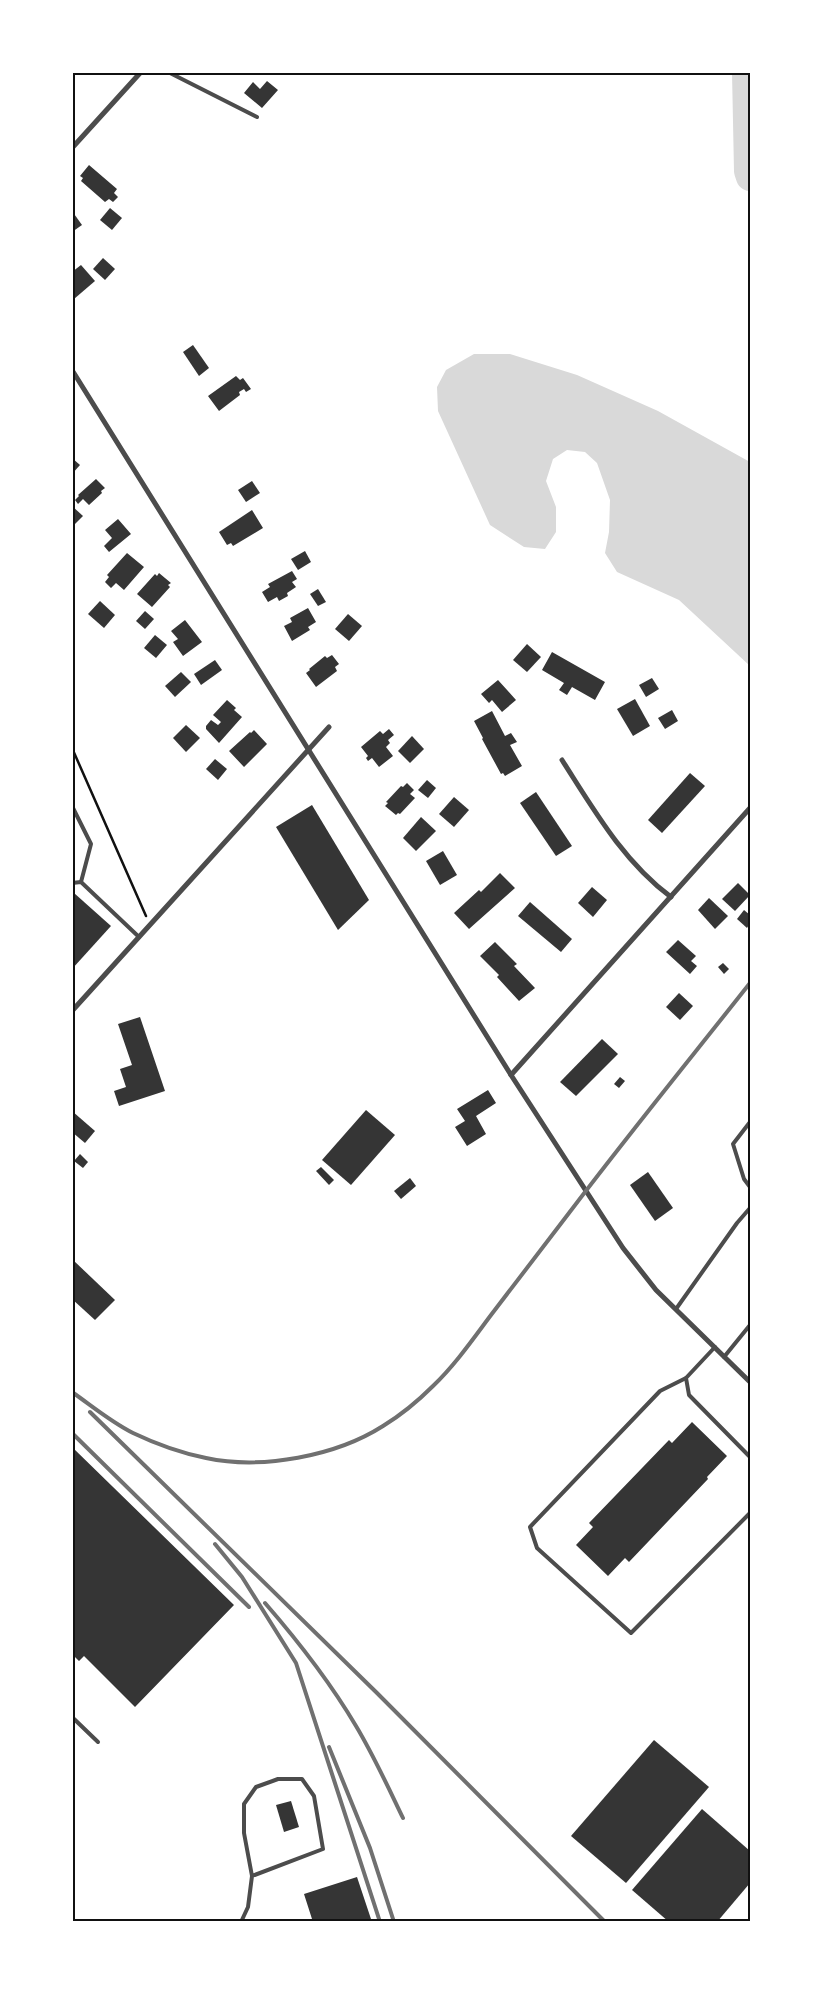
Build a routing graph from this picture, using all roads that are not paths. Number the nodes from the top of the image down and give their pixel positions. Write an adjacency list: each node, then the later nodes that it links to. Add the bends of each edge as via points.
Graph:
1 (141, 72): 4 (street)
2 (168, 72): 3 (lane)
3 (257, 117)
4 (72, 148)
5 (72, 370): 7 (street)
6 (329, 727): 7 (street)
7 (309, 750): 14 (street); 16 (street)
8 (562, 760): 13 (street, via 619,846)
9 (72, 806): 11 (lane, via 91,844)
10 (750, 808): 13 (street)
11 (81, 882): 12 (lane); 14 (lane)
12 (72, 883)
13 (671, 897): 16 (street)
14 (140, 938): 15 (street)
15 (72, 1011)
16 (512, 1075): 20 (street, via 623,1248 656,1290)
17 (750, 1122): 18 (lane, via 733,1144 744,1179)
18 (750, 1187)
19 (750, 1208): 20 (lane)
20 (676, 1309): 22 (street)
21 (750, 1325): 23 (lane)
22 (714, 1347): 23 (street); 24 (lane)
23 (724, 1357): 25 (street)
24 (686, 1378): 26 (lane, via 689,1395); 27 (lane, via 660,1391 530,1527 537,1548 631,1633)
25 (750, 1382)
26 (750, 1457)
27 (750, 1513)
28 (72, 1718): 29 (lane)
29 (98, 1742)
30 (252, 1876): 30 (lane, via 244,1833 244,1804 256,1787 278,1779 302,1779 314,1796 323,1849); 31 (lane, via 248,1907)
31 (241, 1922)

